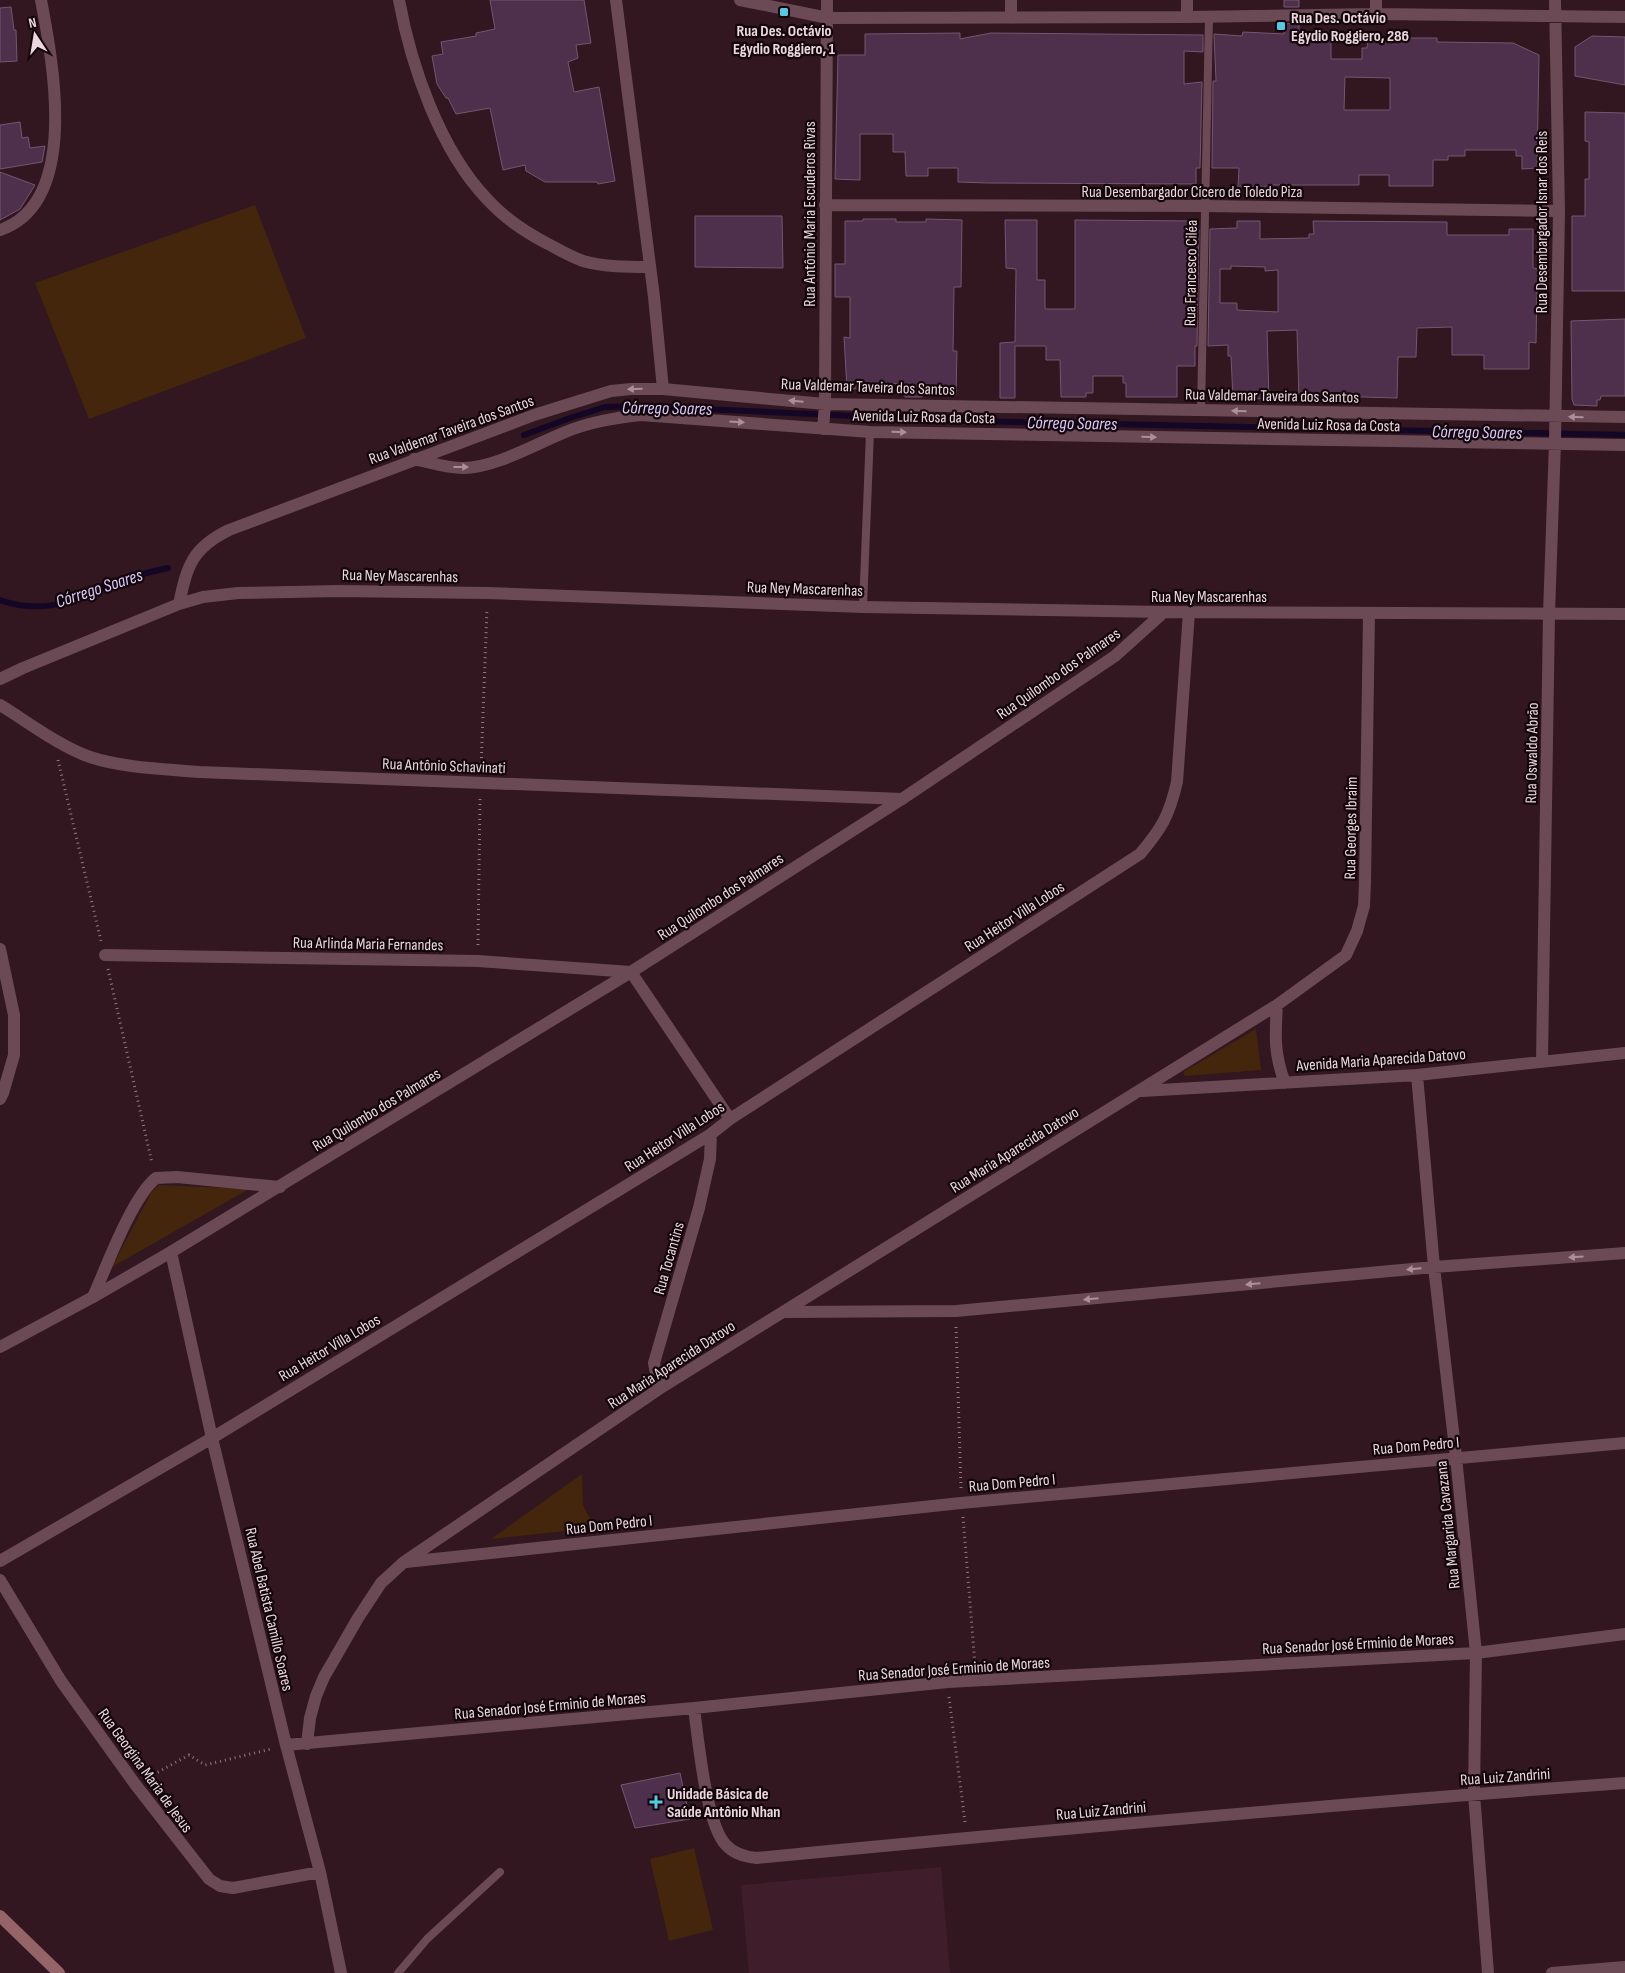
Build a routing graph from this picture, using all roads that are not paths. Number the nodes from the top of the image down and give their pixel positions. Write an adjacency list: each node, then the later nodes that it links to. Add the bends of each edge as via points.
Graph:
1 (41, 0): 20 (street, via 56,110 51,166 40,197 25,217)
2 (399, 0): 21 (street, via 404,29 432,113 458,161 487,199 536,238 582,260 608,266)
3 (616, 0): 21 (street)
4 (740, 0): 15 (street)
5 (827, 0): 15 (street, Rua Antônio Maria Escuderos Rivas)
6 (1011, 0): 16 (street)
7 (1187, 0): 13 (street)
8 (1376, 0): 10 (street)
9 (1555, 0): 11 (street, Rua Desembargador Isnar dos Reis)
10 (1376, 14): 11 (street); 12 (street)
11 (1555, 15): 14 (street); 19 (street, Rua Desembargador Isnar dos Reis)
12 (1209, 16): 13 (street); 18 (lane, Rua Francesco Ciléa)
13 (1187, 17): 16 (street)
14 (1625, 17)
15 (828, 18): 16 (street); 17 (street, Rua Antônio Maria Escuderos Rivas)
16 (1011, 18)
17 (825, 205): 18 (street, Rua Desembargador Cícero de Toledo Piza); 23 (street, Rua Antônio Maria Escuderos Rivas)
18 (1205, 206): 19 (street, Rua Desembargador Cícero de Toledo Piza); 24 (lane, Rua Francesco Ciléa)
19 (1559, 211): 26 (street, Rua Desembargador Isnar dos Reis)
20 (0, 230)
21 (650, 267): 22 (street)
22 (663, 389): 23 (street, Rua Valdemar Taveira dos Santos, one-way to 22); 31 (street, Rua Valdemar Taveira dos Santos, one-way to 31, via 611,391)
23 (825, 405): 24 (street, Rua Valdemar Taveira dos Santos); 27 (street, Rua Antônio Maria Escuderos Rivas)
24 (1201, 410): 26 (street, Rua Valdemar Taveira dos Santos, one-way to 24)
25 (1625, 417): 26 (street, Rua Valdemar Taveira dos Santos, one-way to 26)
26 (1555, 421): 29 (street, Rua Desembargador Isnar dos Reis)
27 (823, 426): 28 (street, Avenida Luiz Rosa da Costa); 31 (street, Avenida Luiz Rosa da Costa, one-way to 27, via 452,467 483,465 586,424 641,415)
28 (870, 432): 29 (street, Avenida Luiz Rosa da Costa, one-way to 29); 33 (lane)
29 (1555, 443): 30 (street, Avenida Luiz Rosa da Costa); 37 (street, Rua Oswaldo Abrão)
30 (1625, 445)
31 (414, 459): 32 (street, Rua Valdemar Taveira dos Santos, via 214,537 202,546 187,571)
32 (179, 604): 33 (street, Rua Ney Mascarenhas, via 238,593 338,591 487,593); 39 (street, Rua Ney Mascarenhas)
33 (863, 607): 34 (street, Rua Ney Mascarenhas)
34 (1164, 612): 35 (street, Rua Ney Mascarenhas); 41 (street, Rua Quilombo dos Palmares, via 1116,656)
35 (1189, 612): 36 (street, Rua Ney Mascarenhas); 52 (street, Rua Heitor Villa Lobos, via 1177,782 1171,807 1158,832 1140,854)
36 (1369, 613): 37 (street, Rua Ney Mascarenhas); 45 (street, Rua Georges Ibraim, via 1364,906 1346,955)
37 (1549, 614): 38 (street, Rua Ney Mascarenhas); 47 (street, Rua Oswaldo Abrão)
38 (1625, 614)
39 (0, 679)
40 (0, 705): 41 (street, Rua Antônio Schavinati, via 52,738 90,757 131,765 200,772)
41 (902, 799): 44 (street, Rua Quilombo dos Palmares)
42 (0, 949): 51 (street, via 14,1015 14,1055)
43 (104, 955): 44 (street, Rua Arlinda Maria Fernandes, via 478,961)
44 (631, 972): 52 (street); 54 (street, Rua Quilombo dos Palmares)
45 (1277, 1005): 49 (street, via 1274,1035); 50 (street, Rua Georges Ibraim)
46 (1625, 1053): 47 (street, Avenida Maria Aparecida Datovo)
47 (1542, 1062): 48 (street, Avenida Maria Aparecida Datovo)
48 (1417, 1075): 49 (street, Avenida Maria Aparecida Datovo); 57 (street, Rua Margarida Cavazana)
49 (1285, 1082): 50 (street, Avenida Maria Aparecida Datovo)
50 (1139, 1091): 59 (street, Rua Maria Aparecida Datovo)
51 (0, 1099)
52 (730, 1119): 53 (street, Rua Heitor Villa Lobos)
53 (711, 1134): 61 (street, Rua Tocantins, via 710,1159 699,1208 654,1363); 62 (street, Rua Heitor Villa Lobos)
54 (280, 1187): 55 (street, Rua Quilombo dos Palmares); 58 (street, via 177,1177 156,1178 135,1206)
55 (171, 1252): 58 (street, Rua Quilombo dos Palmares); 62 (street, Rua Abel Batista Camillo Soares)
56 (1625, 1253): 57 (street, one-way to 57)
57 (1434, 1267): 59 (street, one-way to 59, via 956,1311); 64 (street, Rua Margarida Cavazana)
58 (93, 1297): 60 (street, Rua Quilombo dos Palmares)
59 (781, 1312): 61 (street, Rua Maria Aparecida Datovo)
60 (0, 1346)
61 (659, 1389): 66 (street, Rua Maria Aparecida Datovo)
62 (212, 1438): 65 (street, Rua Heitor Villa Lobos); 72 (street, Rua Abel Batista Camillo Soares)
63 (1625, 1443): 64 (street, Rua Dom Pedro I)
64 (1456, 1457): 66 (street, Rua Dom Pedro I, via 962,1503); 69 (street, Rua Margarida Cavazana)
65 (0, 1561)
66 (404, 1562): 71 (street, Rua Maria Aparecida Datovo, via 381,1584 324,1677 310,1718)
67 (0, 1580): 75 (street, Rua Georgina Maria de Jesus, via 61,1681 202,1872 220,1886 233,1888)
68 (1625, 1634): 69 (street, Rua Senador José Erminio de Moraes)
69 (1476, 1653): 70 (street, Rua Senador José Erminio de Moraes, via 948,1682); 74 (street, Rua Margarida Cavazana)
70 (694, 1708): 71 (street, Rua Senador José Erminio de Moraes); 74 (street, Rua Luiz Zandrini, via 705,1786 717,1831 725,1844 743,1856 757,1858)
71 (307, 1744): 72 (street, Rua Senador José Erminio de Moraes)
72 (286, 1745): 75 (street, Rua Abel Batista Camillo Soares)
73 (1625, 1784): 74 (street, Rua Luiz Zandrini)
74 (1474, 1794): 82 (street, Rua Margarida Cavazana)
75 (320, 1872): 80 (street, Rua Abel Batista Camillo Soares)
76 (500, 1872): 81 (lane, via 427,1939)
77 (0, 1916): 79 (main road)
78 (1625, 1967): 83 (street)
79 (59, 1973)
80 (341, 1973)
81 (398, 1973)
82 (1488, 1973)
83 (1552, 1973)

